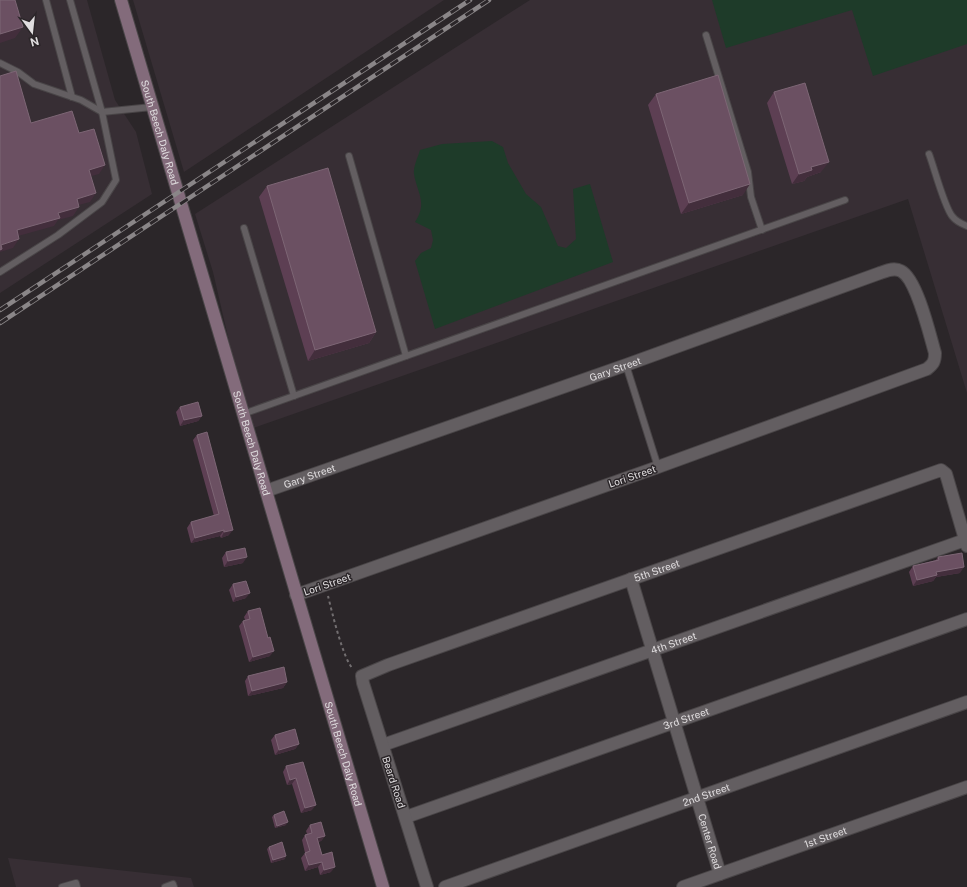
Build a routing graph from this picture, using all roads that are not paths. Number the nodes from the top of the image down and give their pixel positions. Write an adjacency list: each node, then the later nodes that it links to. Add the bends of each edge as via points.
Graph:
1 (46, 0): 6 (lane)
2 (70, 0): 8 (lane)
3 (121, 0): 7 (street, South Beech Daly Road)
4 (706, 35): 14 (lane, via 748,172 751,197)
5 (0, 63): 6 (lane, via 34,84)
6 (72, 97): 8 (lane)
7 (152, 107): 8 (lane); 20 (street, South Beech Daly Road)
8 (102, 112): 15 (lane, via 116,180 102,202 58,235)
9 (929, 154): 12 (lane, via 951,215)
10 (349, 156): 17 (lane)
11 (845, 200): 14 (lane)
12 (967, 226)
13 (244, 228): 19 (lane)
14 (762, 230): 17 (lane)
15 (0, 272)
16 (928, 330): 18 (street, Gary Street, via 911,281 901,270 893,269); 21 (street, Lori Street, via 935,360 927,369)
17 (406, 356): 19 (lane)
18 (626, 365): 21 (lane); 22 (street, Gary Street)
19 (294, 396): 20 (lane)
20 (243, 414): 22 (street, South Beech Daly Road)
21 (658, 467): 25 (street, Lori Street)
22 (266, 491): 25 (street, South Beech Daly Road)
23 (966, 543): 24 (street, 5th Street, via 946,474 941,470); 27 (street, 4th Street)
24 (632, 579): 27 (street, Center Road); 28 (street, 5th Street, via 388,665)
25 (296, 595): 40 (street, South Beech Daly Road)
26 (967, 619): 30 (street, 3rd Street)
27 (653, 651): 30 (street, Center Road); 31 (street, 4th Street)
28 (357, 672): 31 (street, Beard Road)
29 (967, 702): 33 (street, 2nd Street)
30 (674, 722): 33 (street, Center Road); 34 (street, 3rd Street)
31 (383, 745): 34 (street, Beard Road)
32 (967, 786): 35 (street, 1st Street)
33 (697, 797): 35 (street, Center Road); 42 (street, 2nd Street)
34 (406, 817): 41 (street, Beard Road)
35 (720, 874): 43 (street, 1st Street)
36 (62, 887): 37 (lane, via 76,883)
37 (77, 887)
38 (165, 887): 39 (lane, via 173,884)
39 (174, 887)
40 (383, 887)
41 (427, 887)
42 (445, 887)
43 (683, 887)

